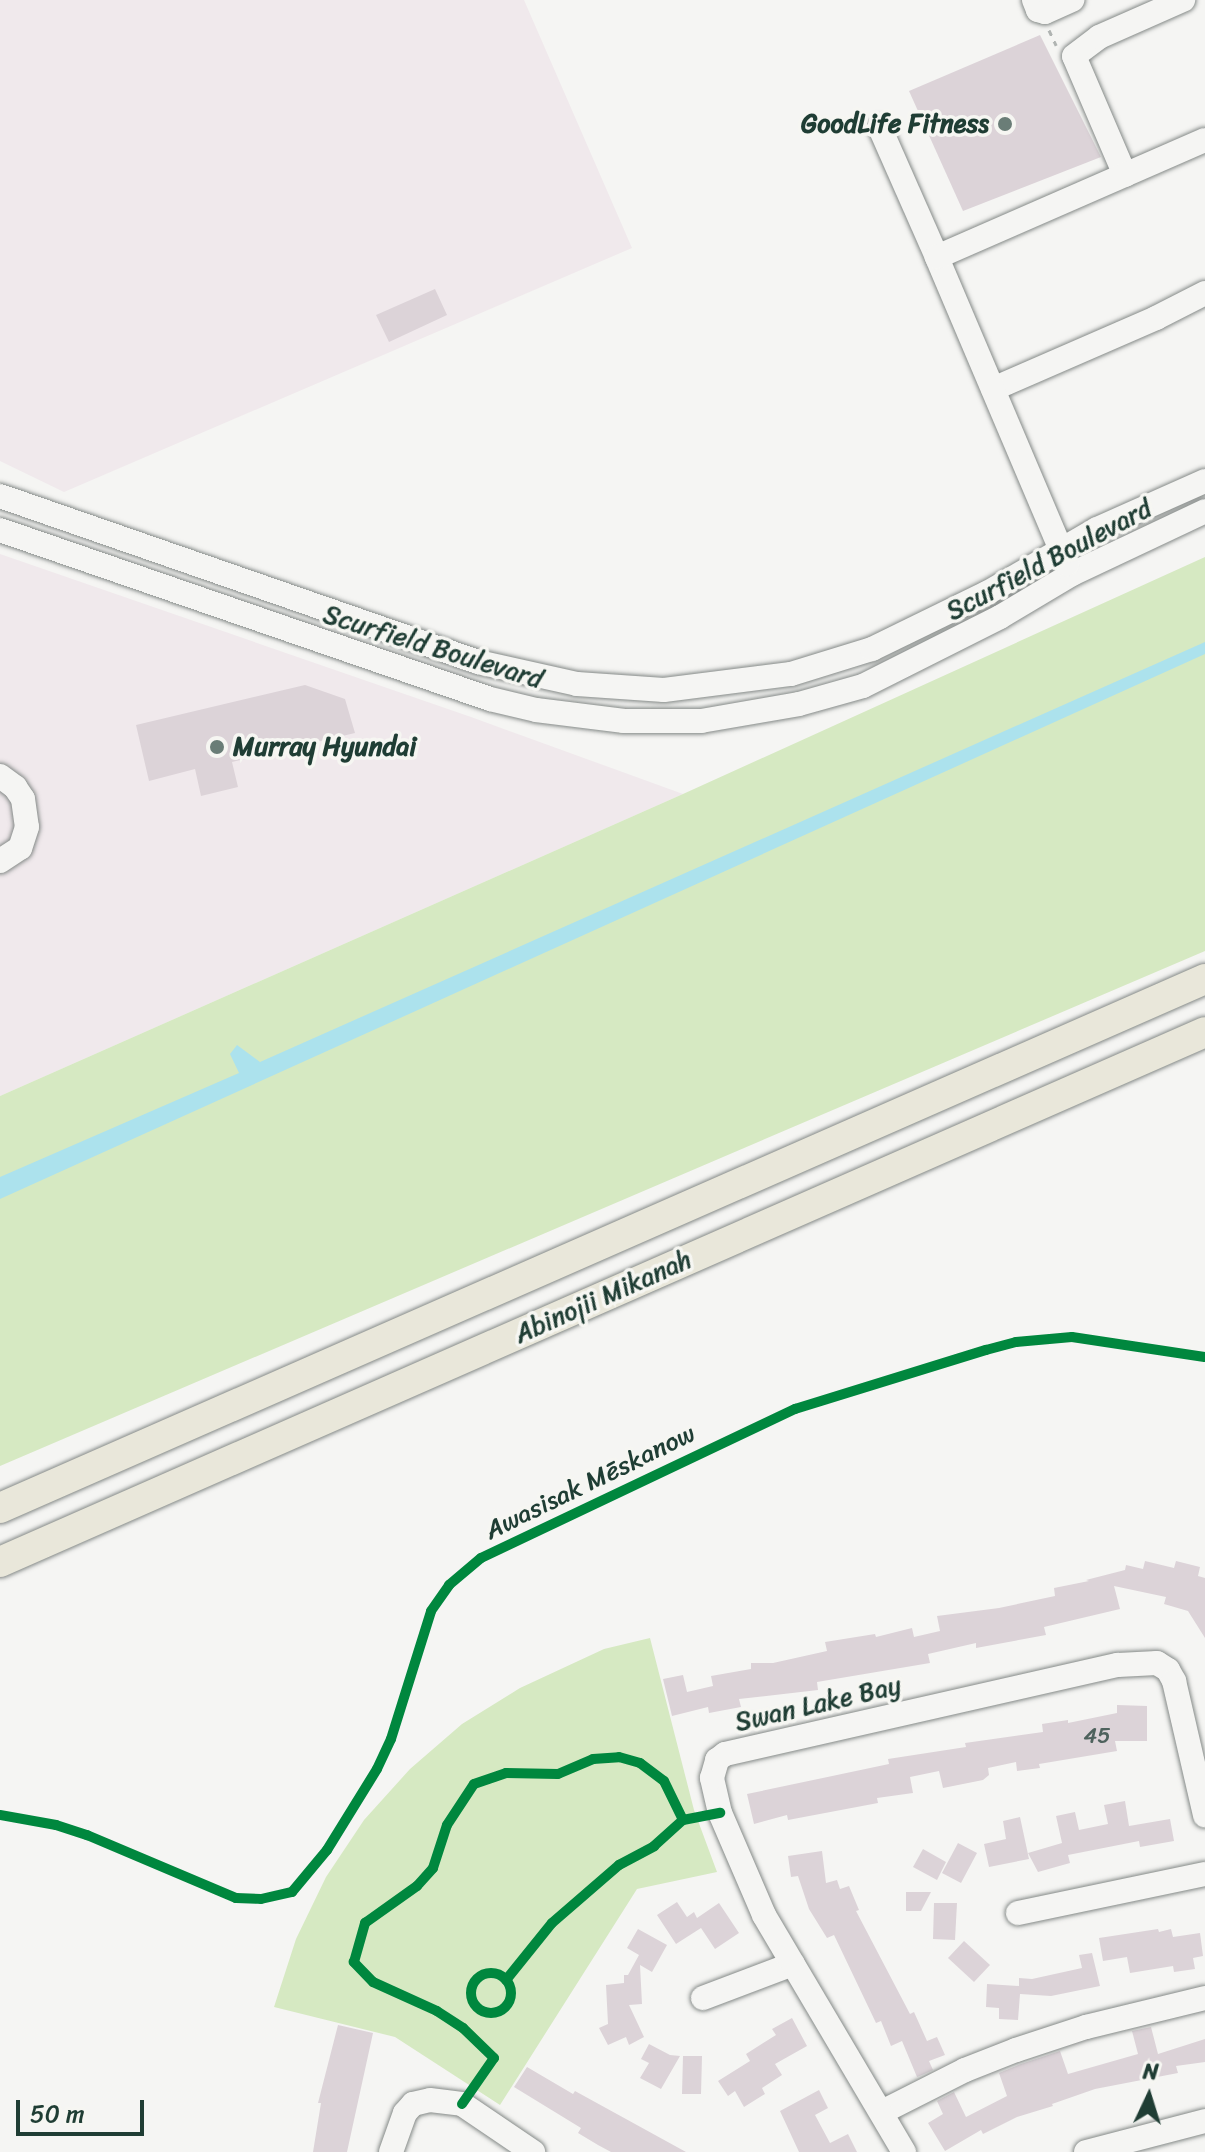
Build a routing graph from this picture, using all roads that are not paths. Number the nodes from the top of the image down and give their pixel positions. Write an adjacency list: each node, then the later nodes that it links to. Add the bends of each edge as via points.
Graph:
1 (1034, 0): 2 (street, via 1045,12)
2 (1072, 0)
3 (1183, 0): 6 (street, via 1099,37 1074,56)
4 (880, 128): 7 (street)
5 (1205, 140): 6 (street)
6 (1125, 175): 7 (street)
7 (937, 257): 9 (street)
8 (1205, 293): 9 (street)
9 (993, 389): 14 (street)
10 (1205, 481): 14 (street, Scurfield Boulevard, via 1097,529)
11 (0, 496): 14 (street, Scurfield Boulevard, via 478,662 537,678 623,689 704,688 791,674 872,649)
12 (1205, 511): 14 (street, Scurfield Boulevard)
13 (0, 530): 14 (street, Scurfield Boulevard, via 490,699 624,721 736,718 863,686 973,631)
14 (1067, 563)
15 (0, 776): 16 (street, via 23,799 27,827 20,848)
16 (0, 861)
17 (1205, 979): 19 (main road, Abinojii Mikanah)
18 (1205, 1032): 20 (main road, Abinojii Mikanah)
19 (0, 1508)
20 (0, 1562)
21 (1205, 1815): 24 (street, Swan Lake Bay, via 1174,1681 1157,1663 1118,1665 725,1754 713,1768 720,1813 764,1915)
22 (1205, 1874): 23 (street)
23 (1018, 1913)
24 (793, 1964): 25 (street); 27 (street, Swan Lake Bay)
25 (703, 1998)
26 (1205, 1998): 27 (street, via 1016,2050)
27 (882, 2112): 31 (street, Swan Lake Bay)
28 (1205, 2121): 32 (street)
29 (391, 2152): 30 (street, via 405,2113 413,2104 430,2100 462,2104)
30 (533, 2152)
31 (904, 2152)
32 (1086, 2152)

